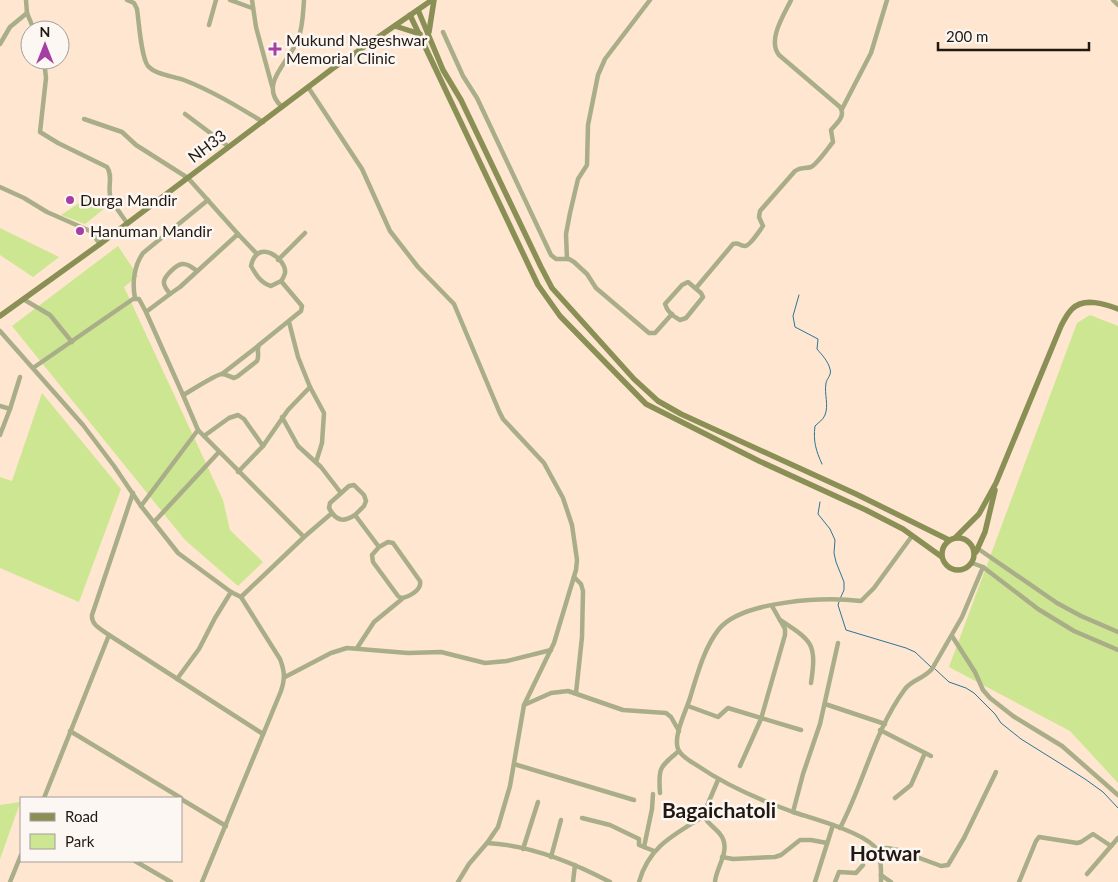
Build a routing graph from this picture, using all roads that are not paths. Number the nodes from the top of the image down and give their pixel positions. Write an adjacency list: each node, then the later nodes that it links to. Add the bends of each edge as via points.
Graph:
1 (26, 0): 15 (street)
2 (127, 0): 31 (street, via 136,6 149,67 210,91)
3 (216, 0): 18 (street)
4 (230, 0): 13 (street)
5 (252, 0): 13 (street)
6 (304, 0): 25 (street, via 298,38)
7 (433, 0): 14 (main road, NH33); 21 (main road)
8 (650, 0): 41 (street, via 605,60 598,75 589,114 587,164 578,179 566,234)
9 (791, 0): 28 (street, via 775,37 775,48)
10 (887, 0): 28 (street, via 871,53)
11 (1113, 0): 12 (street)
12 (1118, 5)
13 (252, 8): 25 (street)
14 (418, 10): 16 (main road, NH33); 21 (main road)
15 (27, 13): 17 (street); 23 (street, via 10,28)
16 (410, 15): 19 (main road, NH33); 22 (main road)
17 (30, 20)
18 (209, 25)
19 (394, 26): 22 (main road); 26 (main road, NH33)
20 (442, 32): 41 (street, via 477,98 549,252 556,259)
21 (428, 33): 81 (main road, via 443,70 461,100 552,288 634,380 658,401 681,414)
22 (420, 34): 79 (main road, via 538,285 560,316 646,404 866,510)
23 (0, 44)
24 (45, 70): 36 (street, via 40,132 107,167 112,199)
25 (272, 86): 27 (street, via 274,99)
26 (308, 87): 27 (main road, NH33); 87 (street, via 362,169 390,231 418,267 454,304 503,419 544,463 568,511 577,560)
27 (282, 107): 31 (main road, NH33)
28 (842, 109): 45 (street, via 842,116 832,130 832,143 813,166 795,171 760,211 763,226 748,245 733,244)
29 (185, 114): 32 (street)
30 (84, 119): 33 (street, via 122,132 136,145)
31 (263, 122): 32 (main road, NH33)
32 (229, 147): 33 (main road, NH33)
33 (188, 178): 35 (street); 36 (main road, NH33)
34 (0, 187): 39 (street, via 90,230)
35 (208, 200): 38 (street); 47 (street, via 141,255 133,280)
36 (127, 223): 39 (main road, NH33)
37 (305, 233): 42 (street)
38 (238, 234): 40 (street); 43 (street)
39 (100, 244): 48 (main road, NH33)
40 (257, 254): 42 (street, via 265,251); 44 (street, via 251,266 257,276 271,286)
41 (567, 259): 51 (street, via 649,333 655,332)
42 (278, 260): 44 (street, via 285,274)
43 (197, 271): 46 (street); 46 (street, via 184,264 172,271 163,282)
44 (281, 281): 53 (street, via 302,306)
45 (696, 288): 51 (street, via 688,282 682,284 666,304); 51 (street, via 703,298 686,318 679,319)
46 (170, 294): 50 (street)
47 (134, 298): 50 (street); 55 (street)
48 (23, 299): 52 (main road, NH33); 55 (street, via 50,315)
49 (1118, 309): 72 (main road, via 1098,302 1073,308 1061,326)
50 (146, 312): 61 (street)
51 (672, 314)
52 (0, 316)
53 (289, 322): 56 (street); 60 (street)
54 (0, 332): 57 (street)
55 (72, 342): 57 (street)
56 (258, 346): 58 (street); 58 (street, via 256,362 236,377)
57 (33, 368): 73 (street, via 83,425)
58 (222, 374): 61 (street)
59 (20, 377): 63 (street)
60 (310, 387): 64 (street); 70 (street, via 324,417 322,443)
61 (183, 396): 65 (street)
62 (0, 406): 63 (street)
63 (10, 409): 66 (street)
64 (282, 417): 68 (street); 70 (street, via 298,446)
65 (198, 430): 67 (street); 75 (street)
66 (0, 435)
67 (204, 436): 68 (street, via 238,415); 69 (street)
68 (264, 446): 71 (street)
69 (219, 452): 71 (street); 78 (street)
70 (316, 462): 74 (street)
71 (238, 472): 80 (street)
72 (996, 483): 81 (main road, via 979,514); 83 (main road, via 985,532)
73 (133, 493): 75 (street); 94 (street, via 92,615 92,622)
74 (341, 493): 76 (street, via 330,503); 77 (street, via 354,485 364,495 365,505)
75 (141, 506): 78 (street)
76 (332, 513): 77 (street, via 342,520); 80 (street)
77 (355, 515): 82 (street)
78 (154, 522): 88 (street, via 178,553)
79 (912, 536): 84 (main road); 91 (street, via 861,601 812,600)
80 (304, 537): 89 (street)
81 (952, 539): 84 (main road, via 942,550); 85 (main road, via 964,538 970,542)
82 (379, 547): 90 (street, via 372,555 373,562); 90 (street, via 393,543 420,581 419,588)
83 (976, 548): 85 (main road); 93 (street, via 1057,603)
84 (942, 557): 85 (main road, via 949,568 955,570 968,568)
85 (974, 560): 86 (street)
86 (982, 566): 95 (street, via 974,592); 99 (street, via 1038,609 1074,631)
87 (574, 577): 98 (street); 103 (street, via 583,591)
88 (231, 592): 89 (street); 101 (street, via 199,649)
89 (241, 597): 100 (street, via 280,659)
90 (402, 598): 97 (street, via 374,622)
91 (772, 606): 92 (street); 106 (street, via 736,616 720,628 708,646)
92 (779, 619): 102 (street, via 801,634 812,647); 107 (street, via 785,635)
93 (1118, 632)
94 (109, 634): 101 (street); 111 (street)
95 (952, 636): 108 (street, via 934,667 923,678 908,685); 123 (street, via 990,698 1062,746)
96 (838, 643): 104 (street)
97 (357, 648): 98 (street, via 402,653 441,652 484,663); 100 (street, via 337,651)
98 (551, 650): 105 (street)
99 (1118, 650)
100 (285, 676): 113 (street)
101 (177, 679): 113 (street)
102 (811, 683)
103 (576, 693): 105 (street, via 557,692); 112 (street, via 623,710 666,713)
104 (825, 704): 108 (street); 130 (street)
105 (524, 705): 117 (street)
106 (688, 706): 107 (street, via 715,716 720,716 728,708); 112 (street)
107 (761, 719): 109 (street); 118 (street)
108 (885, 724): 110 (street)
109 (801, 730)
110 (880, 730): 115 (street); 136 (street)
111 (70, 731): 124 (street); 125 (street)
112 (680, 731): 114 (street)
113 (263, 734): 135 (street)
114 (679, 751): 120 (street); 121 (street, via 661,768)
115 (925, 753): 116 (street); 126 (street, via 911,785)
116 (931, 756)
117 (514, 764): 128 (street); 137 (street)
118 (740, 766)
119 (996, 772): 145 (street, via 948,865 942,866 893,849)
120 (718, 780): 130 (street); 131 (street)
121 (660, 793)
122 (653, 794): 143 (street)
123 (1118, 795)
124 (44, 797)
125 (179, 797)
126 (895, 798)
127 (182, 799): 135 (street)
128 (634, 800)
129 (538, 802): 144 (street)
130 (793, 812): 134 (street)
131 (704, 816): 146 (street); 149 (street, via 723,838)
132 (582, 818): 143 (street, via 610,825 639,838 639,844)
133 (561, 820): 148 (street)
134 (833, 825): 136 (street); 140 (street)
135 (226, 826): 157 (street)
136 (840, 828): 145 (street)
137 (494, 833): 139 (street); 141 (street)
138 (1118, 838): 142 (street)
139 (487, 843): 141 (street); 158 (street, via 468,864)
140 (827, 843): 149 (street, via 800,840 775,857); 163 (street)
141 (500, 844): 144 (street)
142 (1111, 846): 153 (street); 167 (street, via 1092,834 1077,843 1039,837)
143 (644, 847): 146 (street)
144 (523, 849): 148 (street)
145 (876, 849): 154 (street)
146 (654, 851): 161 (street)
147 (20, 857): 155 (street)
148 (551, 857): 151 (street)
149 (722, 857): 162 (street)
150 (137, 862): 156 (street)
151 (575, 865): 159 (street); 160 (street)
152 (863, 865): 164 (street, via 856,873 838,872)
153 (1087, 874)
154 (881, 875): 165 (street); 166 (street)
155 (10, 882)
156 (171, 882)
157 (202, 882)
158 (458, 882)
159 (573, 882)
160 (610, 882)
161 (639, 882)
162 (715, 882)
163 (815, 882)
164 (835, 882)
165 (881, 882)
166 (892, 882)
167 (1019, 882)

